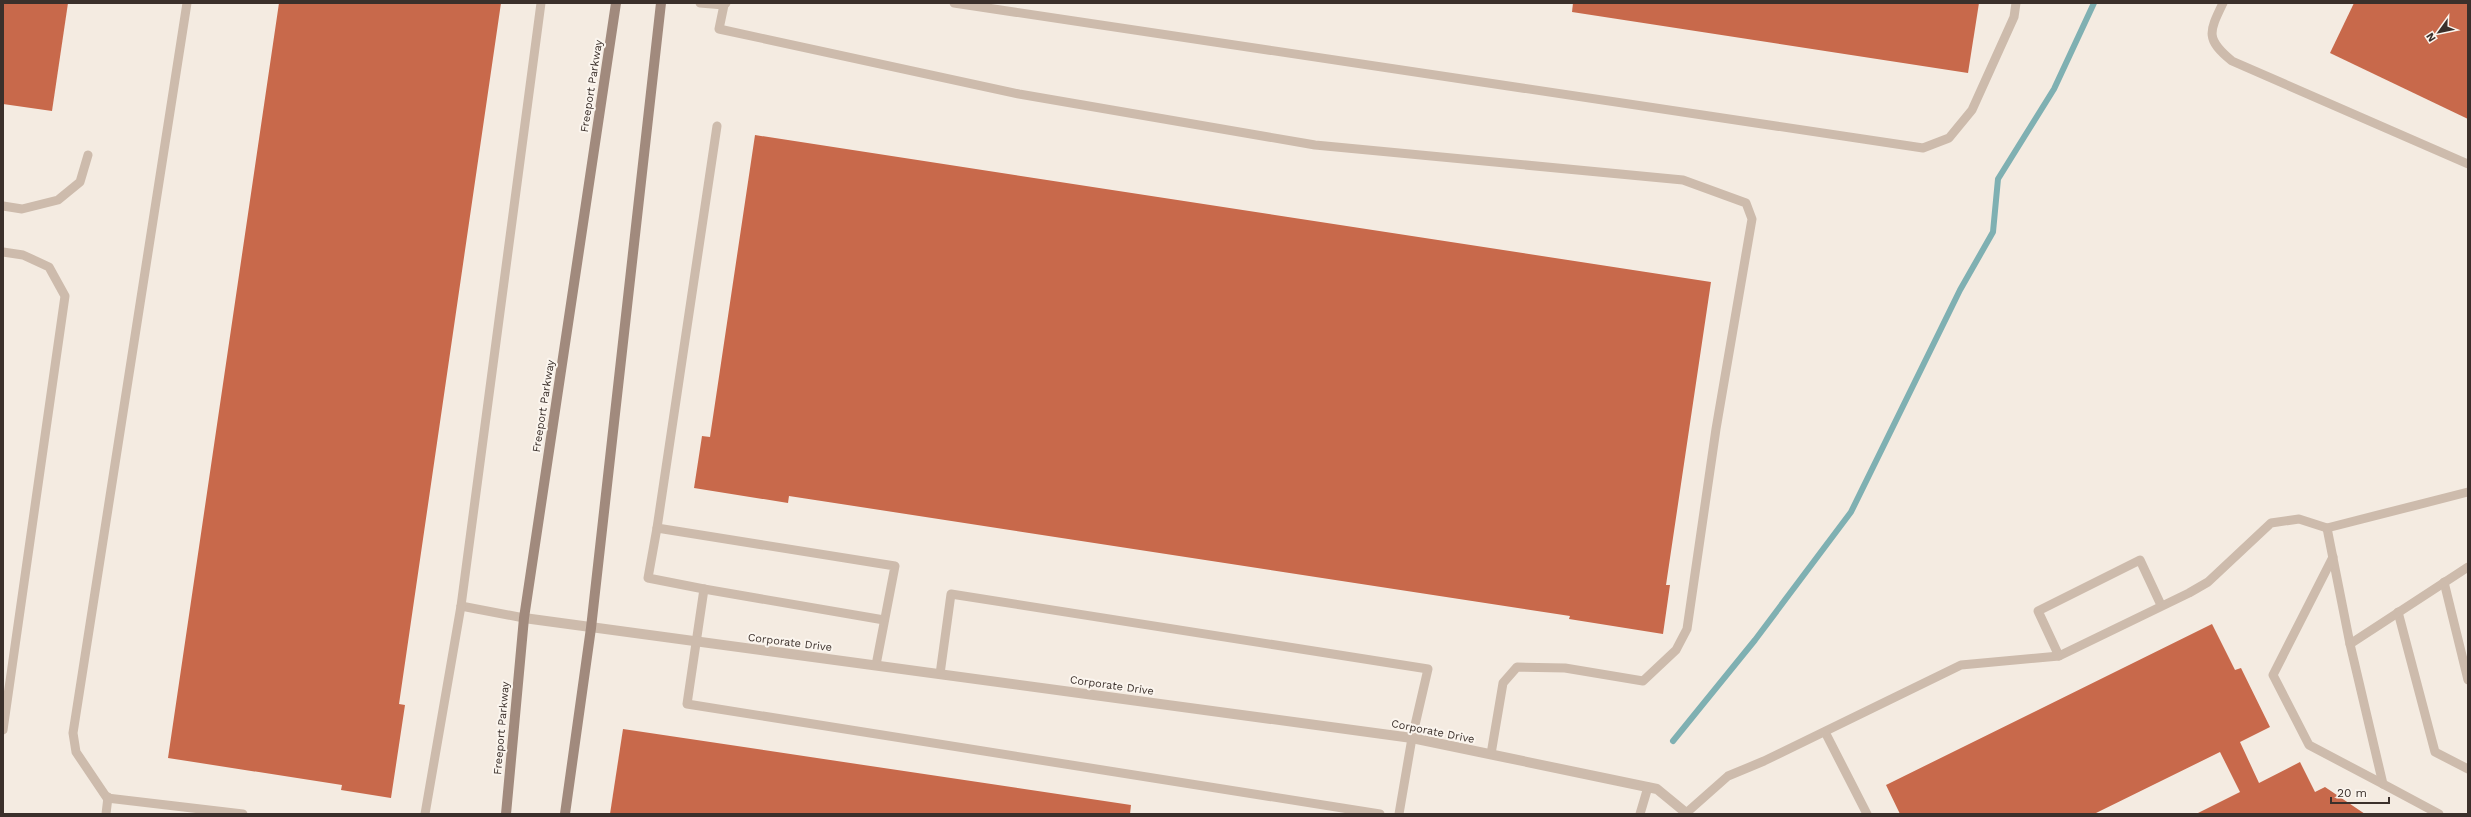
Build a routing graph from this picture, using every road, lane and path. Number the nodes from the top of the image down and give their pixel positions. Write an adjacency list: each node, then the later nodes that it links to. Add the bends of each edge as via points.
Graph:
1 (187, 3): 41 (lane, via 73,733 76,752 93,780)
2 (540, 3): 23 (lane)
3 (616, 3): 25 (main road, Freeport Parkway)
4 (662, 3): 27 (main road)
5 (700, 3): 9 (lane)
6 (954, 3): 7 (lane, via 1923,148 1949,138 1972,110 2014,17)
7 (2016, 3)
8 (2223, 3): 12 (lane, via 2211,27 2213,40 2220,51 2232,61)
9 (725, 4): 37 (lane, via 719,29 1019,94 1315,145 1683,180 1746,203 1752,219 1716,429 1687,629 1676,650 1643,681 1565,668 1517,668 1503,683)
10 (717, 126): 16 (lane)
11 (88, 155): 13 (lane, via 80,182 58,200 22,209)
12 (2468, 164)
13 (3, 206)
14 (3, 252): 34 (lane, via 23,255 49,268 65,296)
15 (2468, 492): 17 (lane)
16 (657, 528): 21 (lane, via 648,578); 26 (lane, via 895,566)
17 (2327, 528): 18 (lane); 22 (lane, via 2299,519 2271,523 2208,582)
18 (2333, 557): 29 (lane); 39 (lane, via 2273,675 2309,745)
19 (2468, 567): 20 (lane)
20 (2444, 582): 24 (lane); 33 (lane)
21 (704, 589): 26 (lane); 28 (lane)
22 (2161, 605): 30 (lane); 30 (lane, via 2140,560 2038,611)
23 (461, 606): 25 (lane); 45 (lane)
24 (2398, 612): 29 (lane); 38 (lane, via 2435,752)
25 (524, 618): 27 (street, Corporate Drive); 46 (main road, Freeport Parkway)
26 (884, 620): 31 (lane)
27 (591, 628): 28 (street, Corporate Drive); 47 (main road)
28 (698, 642): 31 (street, Corporate Drive); 48 (lane, via 687,704)
29 (2350, 644): 39 (lane)
30 (2059, 656): 35 (lane, via 1962,665)
31 (876, 665): 32 (street, Corporate Drive)
32 (940, 674): 36 (street, Corporate Drive); 36 (lane, via 951,594 1428,669)
33 (2468, 680)
34 (3, 730)
35 (1825, 732): 42 (lane, via 1728,776); 51 (lane)
36 (1412, 738): 37 (street, Corporate Drive); 49 (lane)
37 (1491, 754): 40 (street, Corporate Drive)
38 (2468, 769)
39 (2383, 784): 52 (lane)
40 (1648, 787): 42 (street, Corporate Drive, via 1657,789); 50 (lane)
41 (108, 797): 43 (lane); 44 (lane)
42 (1685, 813)
43 (106, 814)
44 (243, 814)
45 (425, 814)
46 (506, 814)
47 (565, 814)
48 (1380, 814)
49 (1399, 814)
50 (1640, 814)
51 (1867, 814)
52 (2439, 814)

